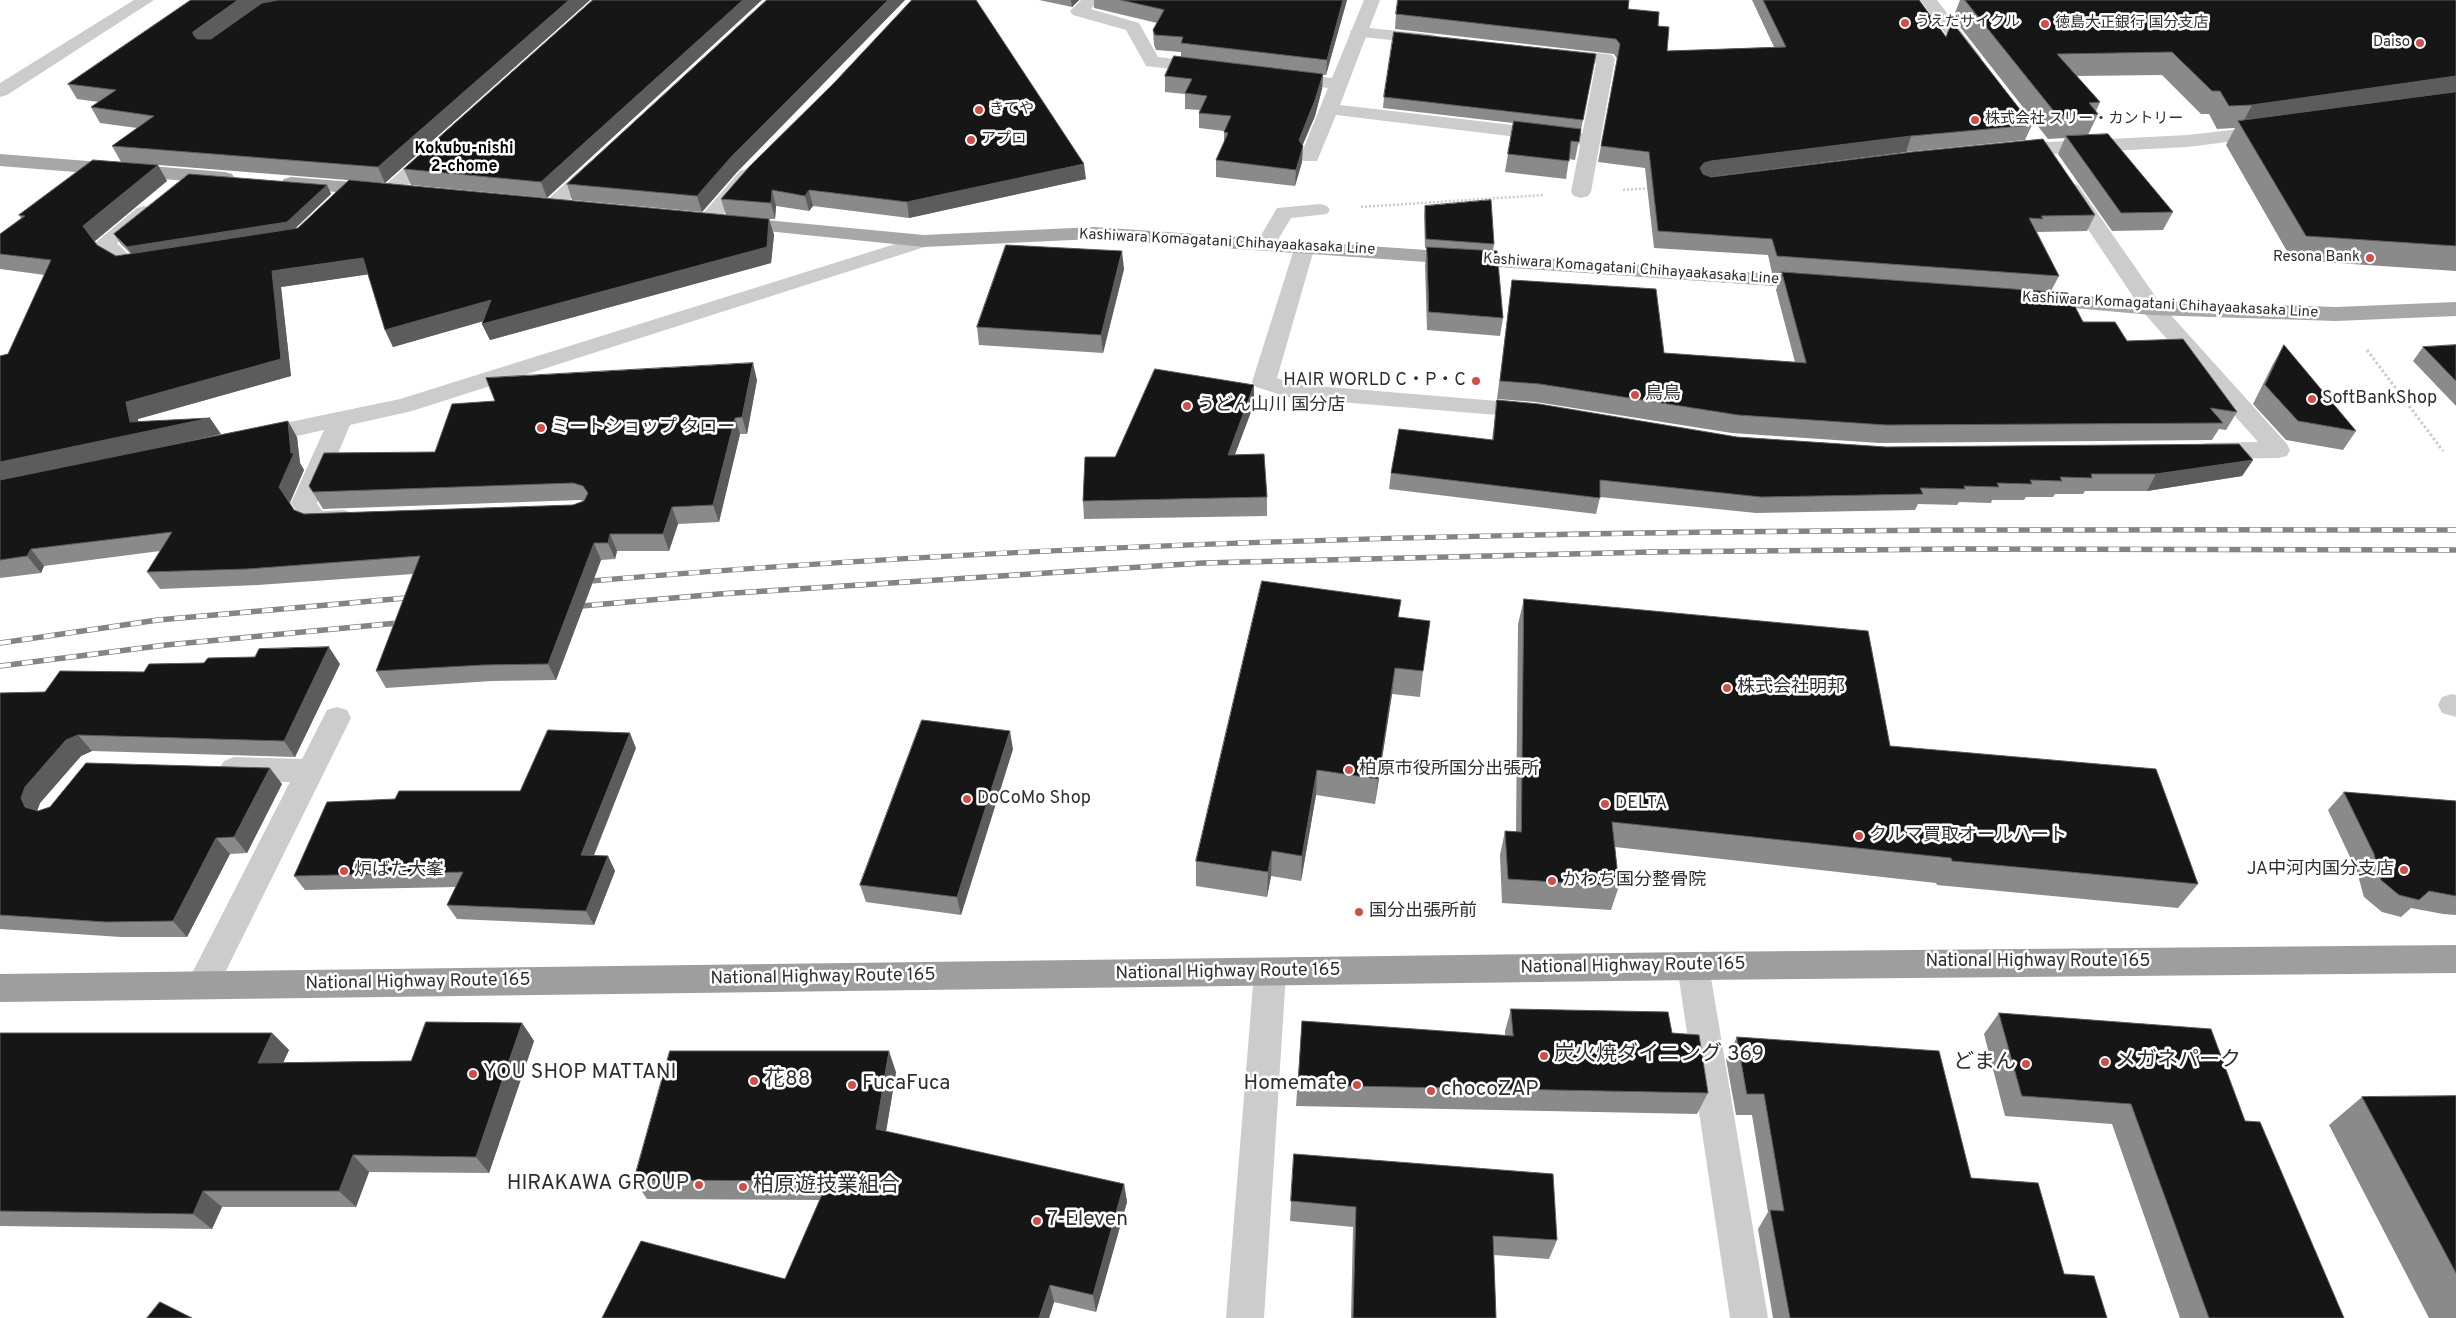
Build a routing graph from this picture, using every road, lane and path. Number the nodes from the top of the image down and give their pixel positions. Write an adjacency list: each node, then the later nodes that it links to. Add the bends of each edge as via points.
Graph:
1 (146, 0): 12 (street)
2 (1091, 0): 8 (street, via 1079,11 1133,27 1152,62)
3 (1372, 0): 5 (street)
4 (1928, 0): 9 (street)
5 (1359, 32): 6 (street); 11 (street)
6 (1448, 42)
7 (1537, 51): 16 (street, via 1606,59)
8 (1221, 70)
9 (1982, 70)
10 (1270, 76): 11 (street)
11 (1338, 84): 13 (street)
12 (0, 91)
13 (1329, 109): 16 (street); 20 (street)
14 (2280, 130): 19 (street)
15 (449, 138): 28 (street)
16 (1591, 140): 29 (street)
17 (1993, 152): 19 (street)
18 (610, 153): 31 (street)
19 (2046, 154): 42 (street)
20 (1310, 157)
21 (0, 160): 23 (main road)
22 (759, 163): 35 (street)
23 (190, 175): 24 (main road); 39 (street, via 105,243 127,265)
24 (247, 180)
25 (276, 182): 26 (main road)
26 (352, 188): 28 (main road); 32 (street)
27 (1658, 188): 29 (path)
28 (390, 191): 30 (main road)
29 (1581, 192): 34 (path)
30 (419, 194)
31 (543, 205): 33 (main road)
32 (332, 207)
33 (582, 209)
34 (1320, 210): 37 (street, via 1284,212)
35 (698, 220): 36 (main road, Kashiwara Komagatani Chihayaakasaka Line)
36 (924, 241): 37 (main road, Kashiwara Komagatani Chihayaakasaka Line, via 1094,233); 46 (street, via 404,406)
37 (1266, 244): 38 (main road, Kashiwara Komagatani Chihayaakasaka Line)
38 (1305, 246): 40 (main road, Kashiwara Komagatani Chihayaakasaka Line); 45 (street, via 1264,382 1291,391)
39 (175, 257)
40 (1832, 284)
41 (2020, 298): 42 (main road, Kashiwara Komagatani Chihayaakasaka Line)
42 (2152, 308): 43 (main road, Kashiwara Komagatani Chihayaakasaka Line, via 2336,314); 48 (street, via 2278,450)
43 (2456, 309)
44 (2363, 346): 49 (path)
45 (1556, 414)
46 (341, 419): 47 (street); 50 (street, via 304,503 315,520)
47 (234, 441)
48 (2188, 451)
49 (2443, 452)
50 (364, 518)
51 (337, 718): 53 (street)
52 (211, 769): 53 (street)
53 (310, 771): 57 (street)
54 (2456, 960): 55 (highway, National Highway Route 165)
55 (1693, 966): 56 (highway, National Highway Route 165); 60 (street)
56 (1270, 973): 57 (highway, National Highway Route 165); 59 (street)
57 (202, 985): 58 (highway, National Highway Route 165)
58 (0, 988)
59 (1245, 1318)
60 (1749, 1318)

